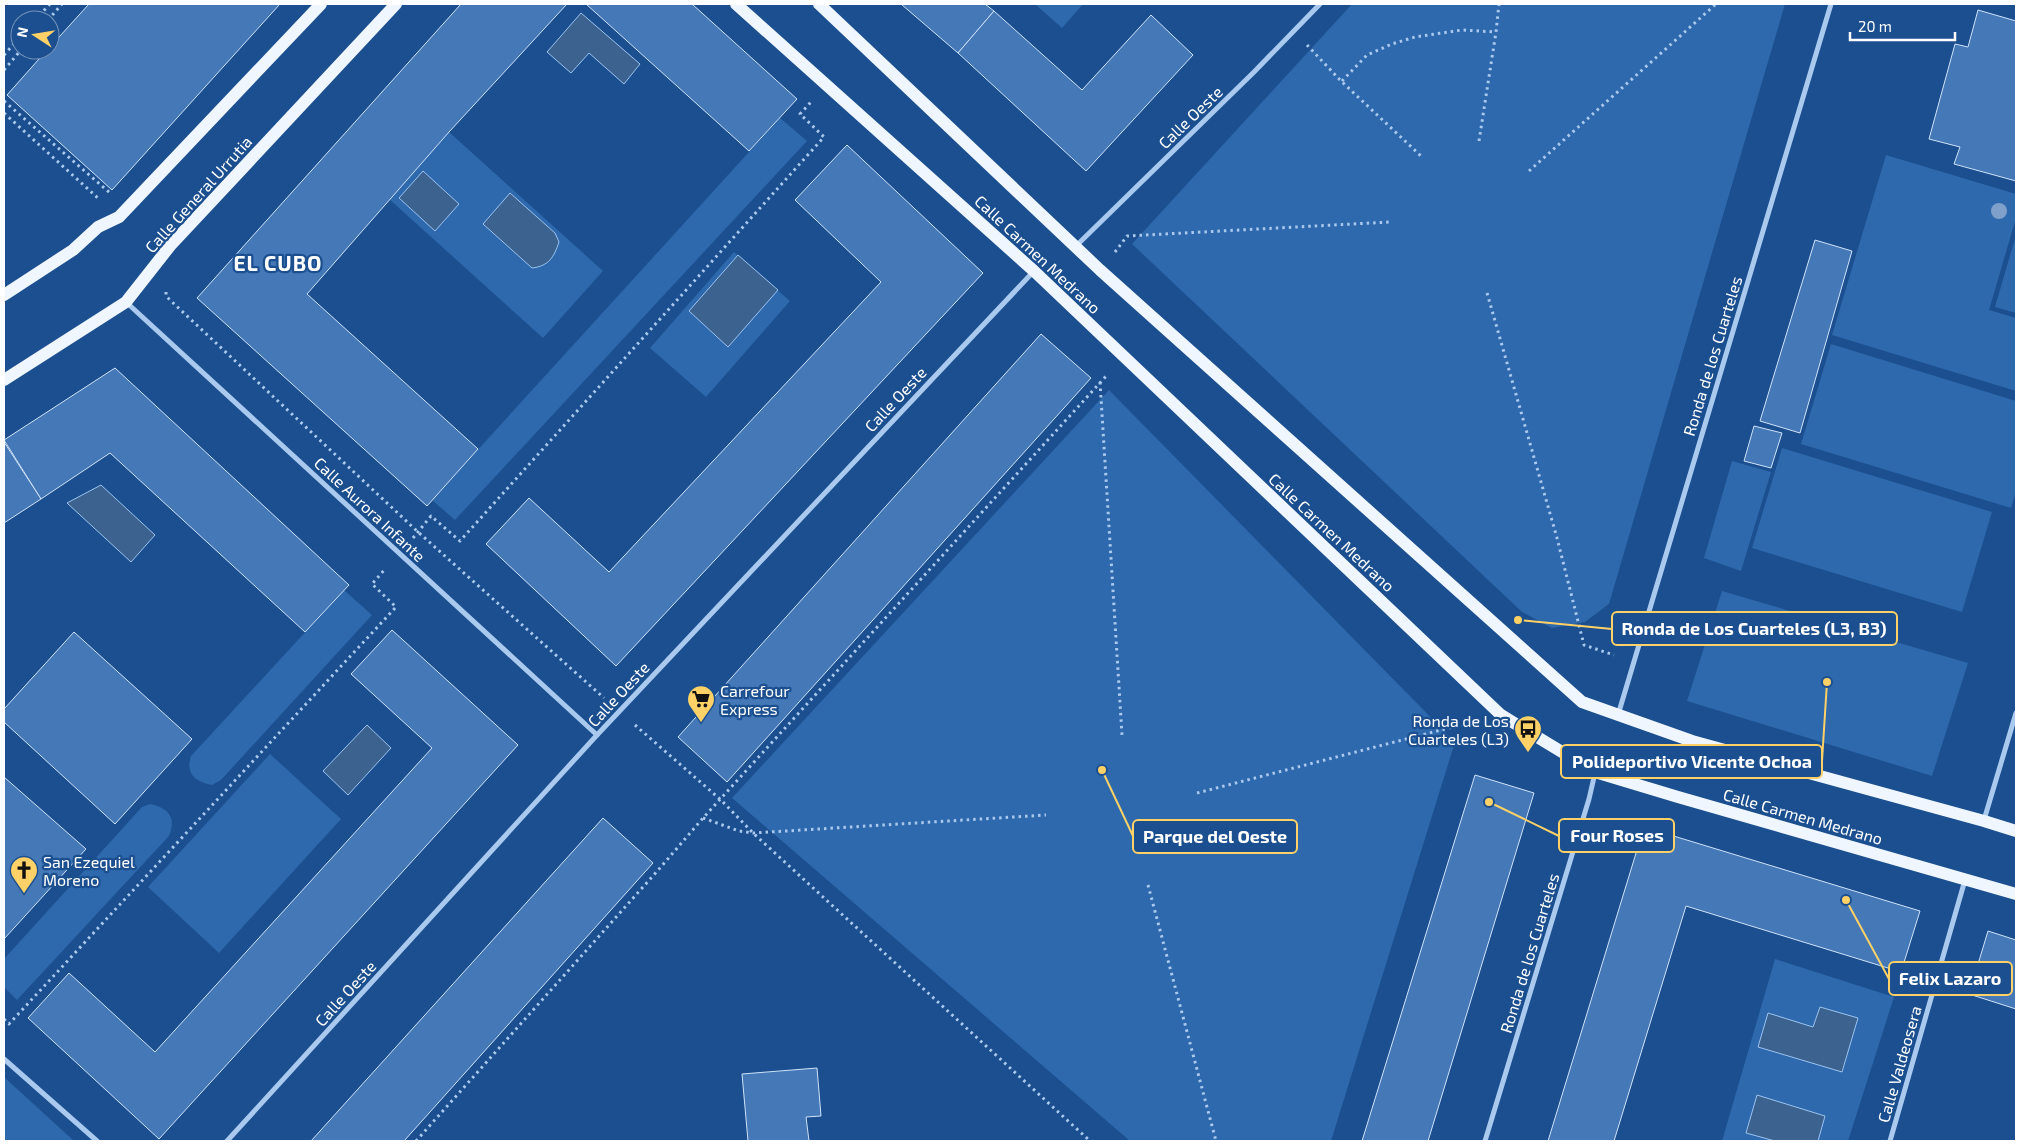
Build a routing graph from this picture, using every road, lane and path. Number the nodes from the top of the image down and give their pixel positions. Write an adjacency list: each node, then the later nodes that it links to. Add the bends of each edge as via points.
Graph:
1 (321, 4): 19 (main road)
2 (396, 4): 26 (main road, Calle General Urrutia, via 170,246)
3 (736, 4): 23 (main road, Calle Carmen Medrano)
4 (819, 4): 21 (main road, Calle Carmen Medrano)
5 (1320, 4): 9 (street, Calle Oeste)
6 (1499, 4): 10 (path)
7 (1716, 4): 18 (path)
8 (1831, 4): 30 (street, Ronda de los Cuarteles)
9 (1294, 32): 13 (path); 21 (street, Calle Oeste)
10 (1496, 32): 13 (path, via 1462,30 1392,44 1367,55); 16 (path)
11 (12, 60): 12 (path)
12 (4, 70)
13 (1341, 81): 17 (path)
14 (4, 101): 19 (path)
15 (4, 112): 19 (path)
16 (1479, 141)
17 (1421, 156)
18 (1529, 171)
19 (123, 212): 25 (main road, via 98,227 73,250)
20 (1390, 222): 22 (path, via 1127,236)
21 (1076, 247): 22 (main road, Calle Carmen Medrano)
22 (1100, 270): 33 (main road, Calle Carmen Medrano, via 1582,702)
23 (1034, 271): 27 (main road, Calle Carmen Medrano); 34 (street, Calle Oeste)
24 (1487, 293): 30 (path, via 1584,645)
25 (4, 295)
26 (126, 302): 28 (main road, Calle General Urrutia); 34 (street, Calle Aurora Infante)
27 (1124, 357): 29 (path); 32 (main road, Calle Carmen Medrano)
28 (4, 380)
29 (1100, 382): 35 (path); 39 (path)
30 (1633, 662): 33 (street, Ronda de los Cuarteles)
31 (2016, 712): 40 (street)
32 (1500, 715): 36 (main road, Calle Carmen Medrano); 37 (path)
33 (1618, 716): 40 (main road, Calle Carmen Medrano, via 1692,741)
34 (597, 735): 47 (street, Calle Oeste)
35 (1122, 735)
36 (1595, 772): 42 (main road, Calle Carmen Medrano); 50 (street, Ronda de los Cuarteles, via 1590,799)
37 (1197, 792)
38 (1046, 815): 39 (path, via 754,833)
39 (703, 818): 48 (path)
40 (1984, 820): 41 (main road, Calle Carmen Medrano)
41 (2016, 831)
42 (1966, 880): 44 (main road, Calle Carmen Medrano); 51 (street, Calle Valdeosera)
43 (1148, 885): 49 (path)
44 (2016, 894)
45 (4, 1059): 46 (street)
46 (97, 1141)
47 (227, 1141)
48 (416, 1141)
49 (1216, 1141)
50 (1485, 1141)
51 (1890, 1141)

